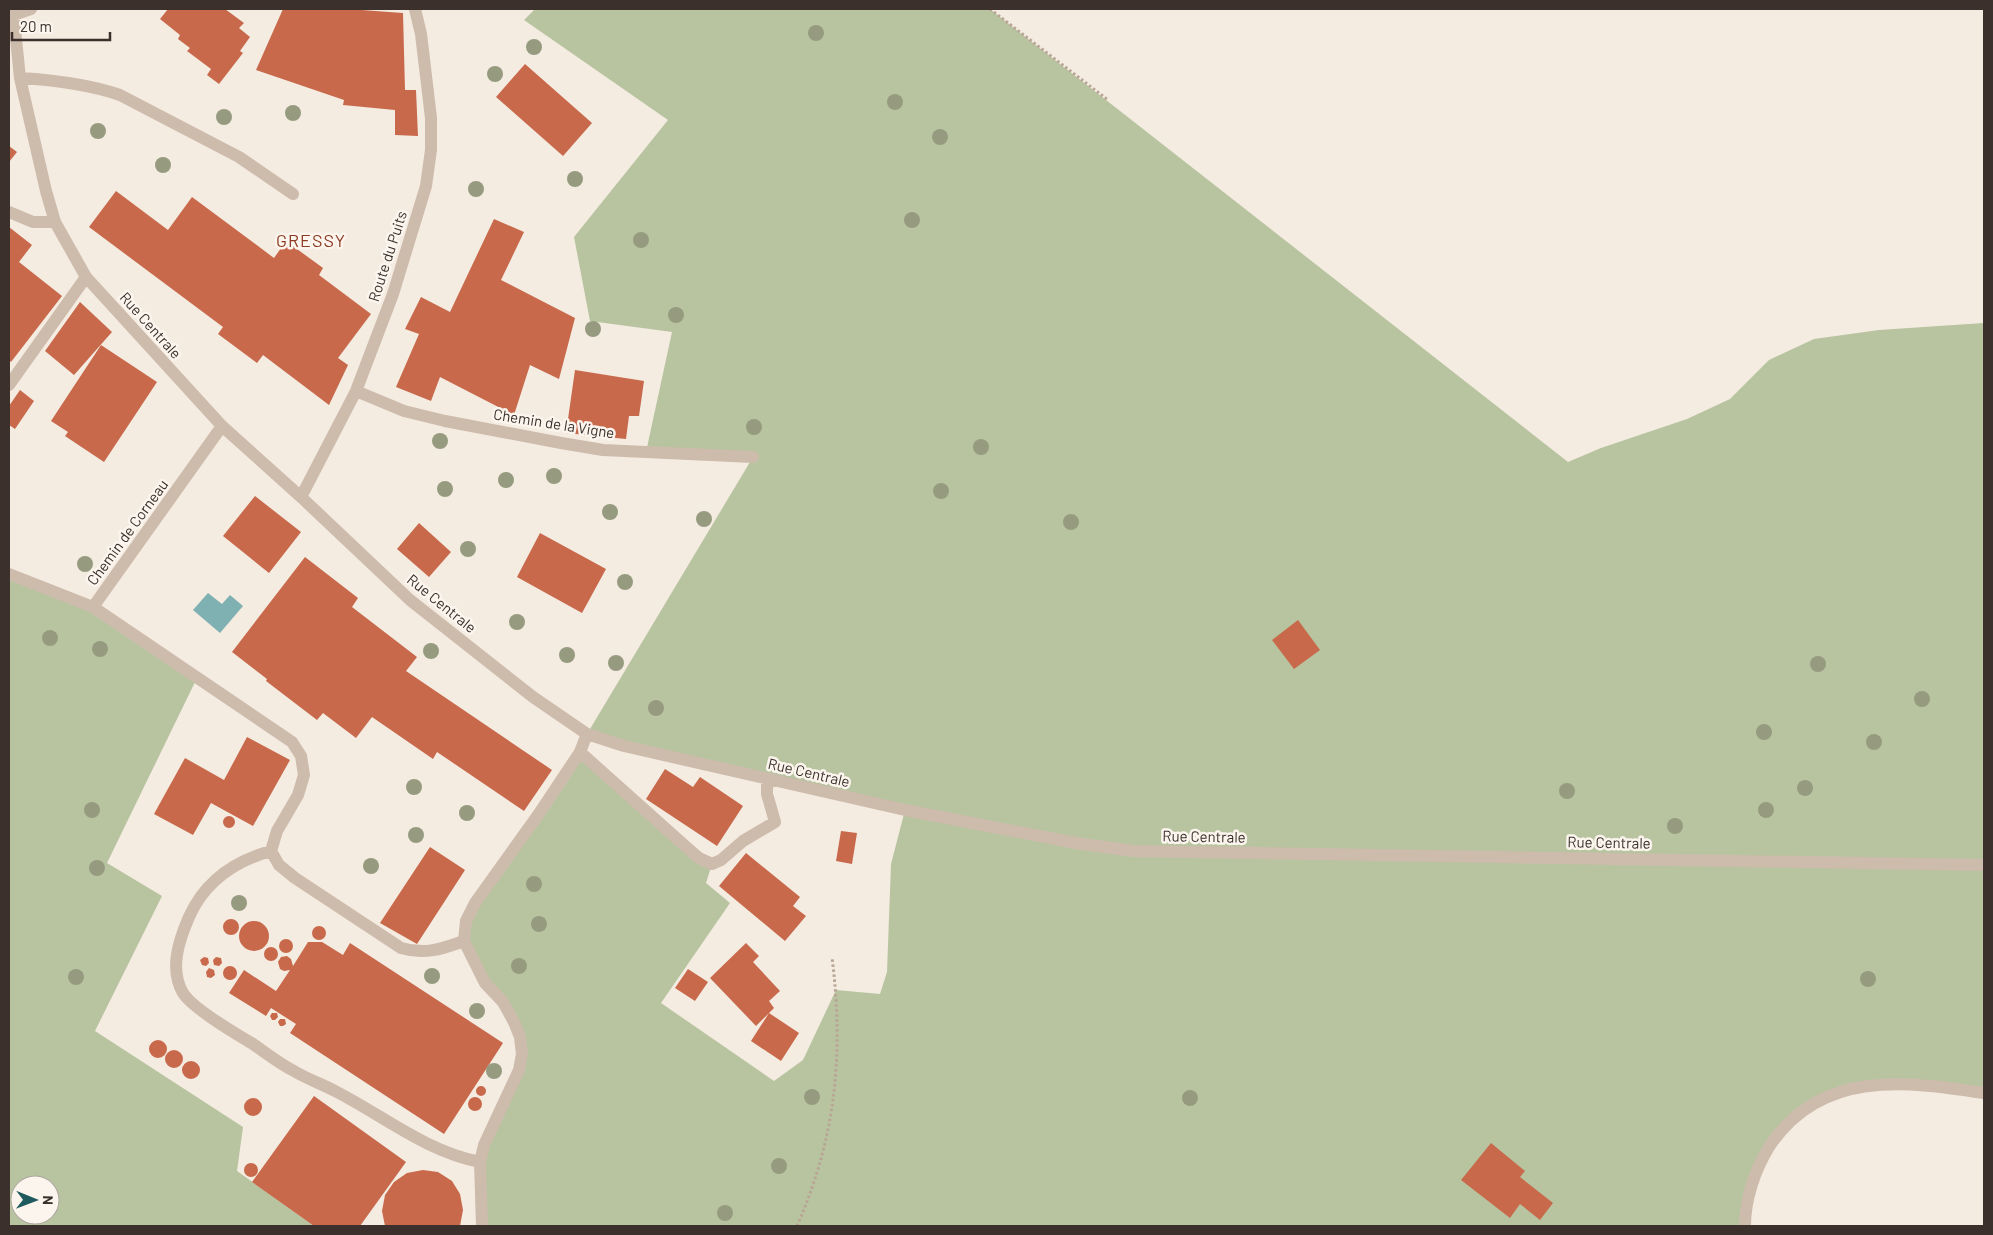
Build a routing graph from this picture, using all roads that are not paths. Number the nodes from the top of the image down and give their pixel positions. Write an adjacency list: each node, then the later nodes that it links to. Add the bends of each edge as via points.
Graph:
1 (31, 9): 3 (street)
2 (415, 9): 10 (street, Route du Puits, via 424,51 431,118 426,186 393,294)
3 (13, 12): 4 (street, Rue Centrale)
4 (20, 78): 5 (street, via 100,88 120,95 239,157); 7 (street, Rue Centrale)
5 (293, 194)
6 (9, 212): 7 (street, via 33,222)
7 (55, 222): 8 (street, Rue Centrale)
8 (86, 277): 9 (street); 11 (street, Rue Centrale)
9 (9, 385)
10 (356, 391): 12 (street, Chemin de la Vigne, via 412,413 445,421 603,450); 13 (street, Route du Puits)
11 (222, 426): 13 (street, Rue Centrale); 15 (street, Chemin de Corneau)
12 (753, 457)
13 (301, 497): 16 (street, Rue Centrale, via 410,600)
14 (9, 574): 15 (street, Chemin de Corneau)
15 (93, 607): 19 (street, via 292,742 301,756 304,775)
16 (587, 734): 17 (street); 18 (street, Rue Centrale, via 624,746)
17 (580, 752): 18 (street, via 684,846 712,864 775,822 767,794); 21 (street, via 475,903 466,921)
18 (767, 779): 20 (street, Rue Centrale, via 924,814 1133,852)
19 (271, 851): 21 (street, via 279,865 295,878 401,948 425,952); 23 (street, via 252,856 230,868 210,884 192,911 179,939 177,976 184,994 207,1014 294,1072 336,1091 413,1138 446,1153)
20 (1984, 865)
21 (464, 941): 23 (street, via 485,983 503,1002 514,1022 522,1054 519,1070 484,1145)
22 (1984, 1093): 25 (street, via 1896,1083 1859,1086 1826,1098 1800,1113 1776,1137 1761,1161 1750,1189)
23 (480, 1162): 24 (street)
24 (482, 1226)
25 (1745, 1226)

